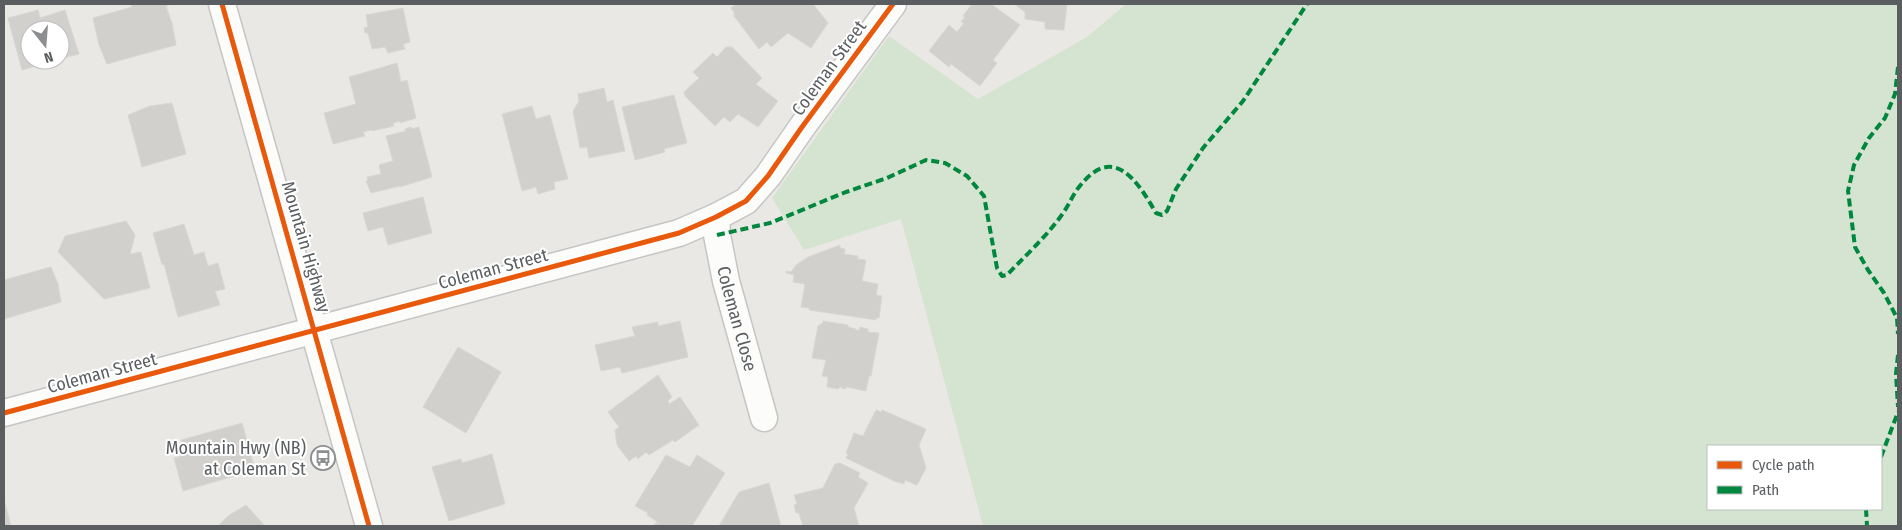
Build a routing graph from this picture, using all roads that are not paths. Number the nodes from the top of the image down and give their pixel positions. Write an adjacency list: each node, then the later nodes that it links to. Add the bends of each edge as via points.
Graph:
1 (222, 4): 4 (street, Mountain Highway)
2 (893, 4): 3 (street, Coleman Street, via 768,176 746,201)
3 (716, 217): 4 (street, Coleman Street, via 679,234); 6 (street, Coleman Close, via 726,281)
4 (315, 330): 5 (street, Coleman Street); 7 (street, Mountain Highway)
5 (4, 413)
6 (764, 418)
7 (369, 526)

